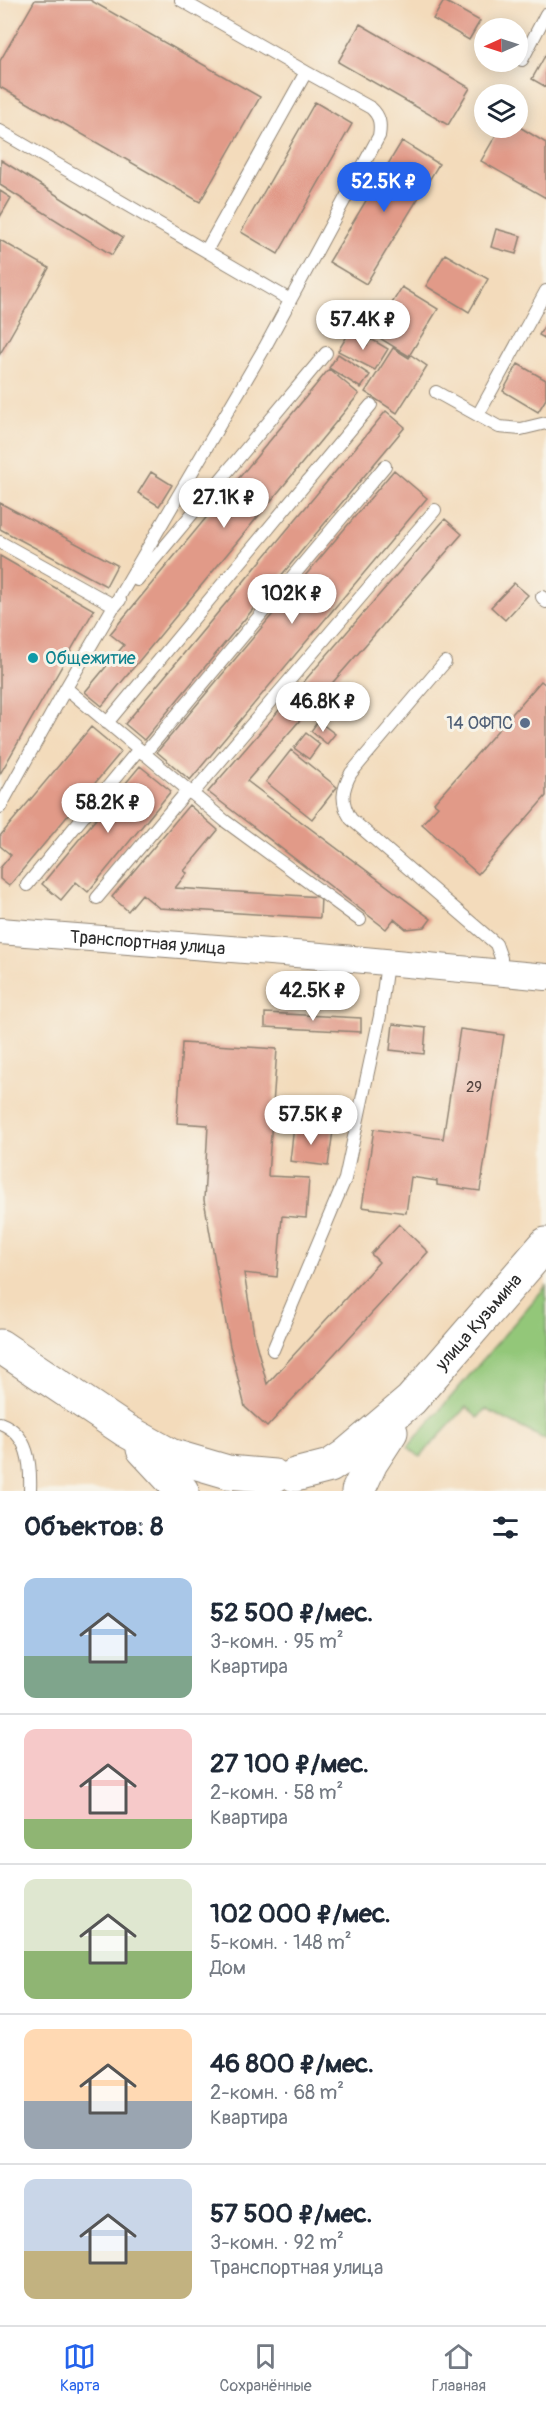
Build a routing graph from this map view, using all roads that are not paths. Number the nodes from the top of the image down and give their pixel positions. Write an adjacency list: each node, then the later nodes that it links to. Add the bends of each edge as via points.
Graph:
1 (181, 0): 4 (lane)
2 (546, 14): 3 (lane)
3 (528, 48)
4 (306, 72): 6 (lane); 8 (lane, via 371,108 381,127)
5 (0, 131): 6 (lane)
6 (206, 251): 8 (lane)
7 (546, 291): 12 (lane)
8 (290, 300): 17 (lane)
9 (326, 353): 17 (lane)
10 (436, 392): 12 (lane)
11 (371, 405): 20 (lane)
12 (478, 415): 13 (lane, via 511,430)
13 (546, 423)
14 (385, 466): 21 (lane)
15 (435, 510): 22 (lane)
16 (0, 542): 17 (lane)
17 (115, 606): 19 (lane)
18 (446, 662): 29 (lane, via 351,773 342,799 351,819 496,944)
19 (66, 688): 20 (lane); 23 (lane)
20 (107, 723): 21 (lane)
21 (142, 752): 22 (lane); 24 (lane)
22 (190, 792): 25 (lane); 26 (lane)
23 (0, 807)
24 (27, 885)
25 (97, 898)
26 (360, 920)
27 (0, 931): 28 (street, Транспортная улица)
28 (387, 963): 29 (street, Транспортная улица); 33 (lane, via 381,1016 345,1179)
29 (501, 974): 30 (street, Транспортная улица)
30 (546, 977)
31 (546, 1244): 34 (main road, улица Кузьмина)
32 (0, 1346): 36 (main road)
33 (273, 1350)
34 (411, 1400): 37 (main road, via 330,1466); 42 (main road)
35 (0, 1423): 38 (lane, via 18,1436 27,1450)
36 (125, 1430): 37 (main road, via 170,1455 201,1465 250,1476); 39 (main road)
37 (284, 1475): 40 (main road, via 263,1480); 41 (main road, via 314,1480)
38 (30, 1491)
39 (182, 1491)
40 (245, 1491)
41 (333, 1491)
42 (358, 1491)

